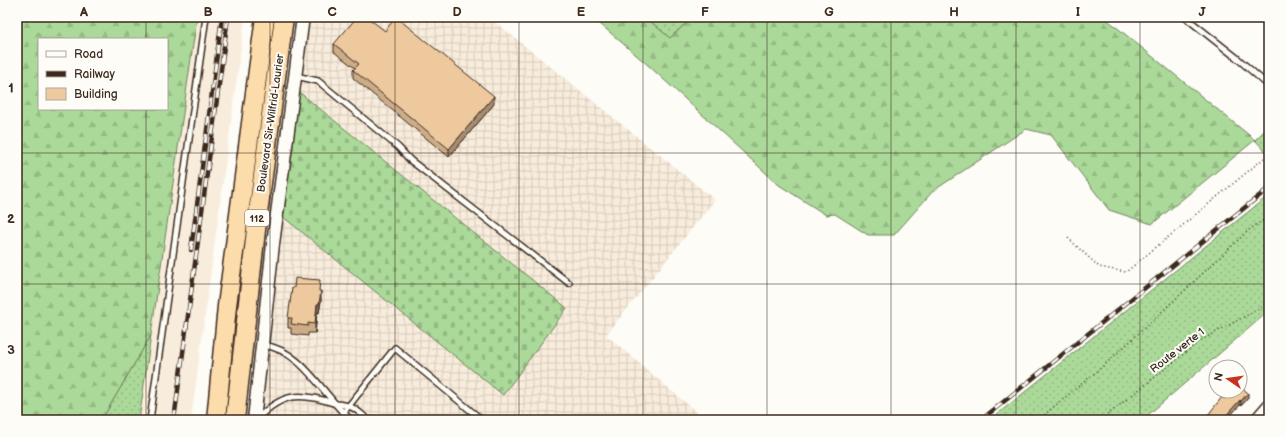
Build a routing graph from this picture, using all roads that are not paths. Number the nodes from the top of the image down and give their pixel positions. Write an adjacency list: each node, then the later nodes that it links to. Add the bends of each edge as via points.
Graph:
1 (206, 17): 16 (lane)
2 (265, 17): 9 (highway, Boulevard Sir-Wilfrid-Laurier / 112)
3 (284, 17): 19 (highway, Boulevard Sir-Wilfrid-Laurier / 112, via 257,221)
4 (303, 17): 6 (street, Boulevard Sir-Wilfrid-Laurier)
5 (1184, 17): 7 (lane)
6 (295, 75): 8 (lane, via 318,81 398,147 410,160); 10 (street, Boulevard Sir-Wilfrid-Laurier)
7 (1269, 86)
8 (569, 283)
9 (223, 345): 17 (highway); 18 (highway, Boulevard Sir-Wilfrid-Laurier / 112)
10 (262, 345): 11 (lane, via 274,347 285,353 309,373); 20 (street, Boulevard Sir-Wilfrid-Laurier)
11 (335, 404): 13 (lane); 14 (lane); 20 (lane, via 310,397 288,398 270,407)
12 (1269, 404): 15 (street)
13 (348, 406): 14 (lane); 22 (lane); 23 (lane, via 396,348)
14 (343, 412): 21 (lane)
15 (1260, 418)
16 (150, 420)
17 (206, 420)
18 (216, 420)
19 (235, 420)
20 (255, 420)
21 (351, 420)
22 (368, 420)
23 (482, 420)

